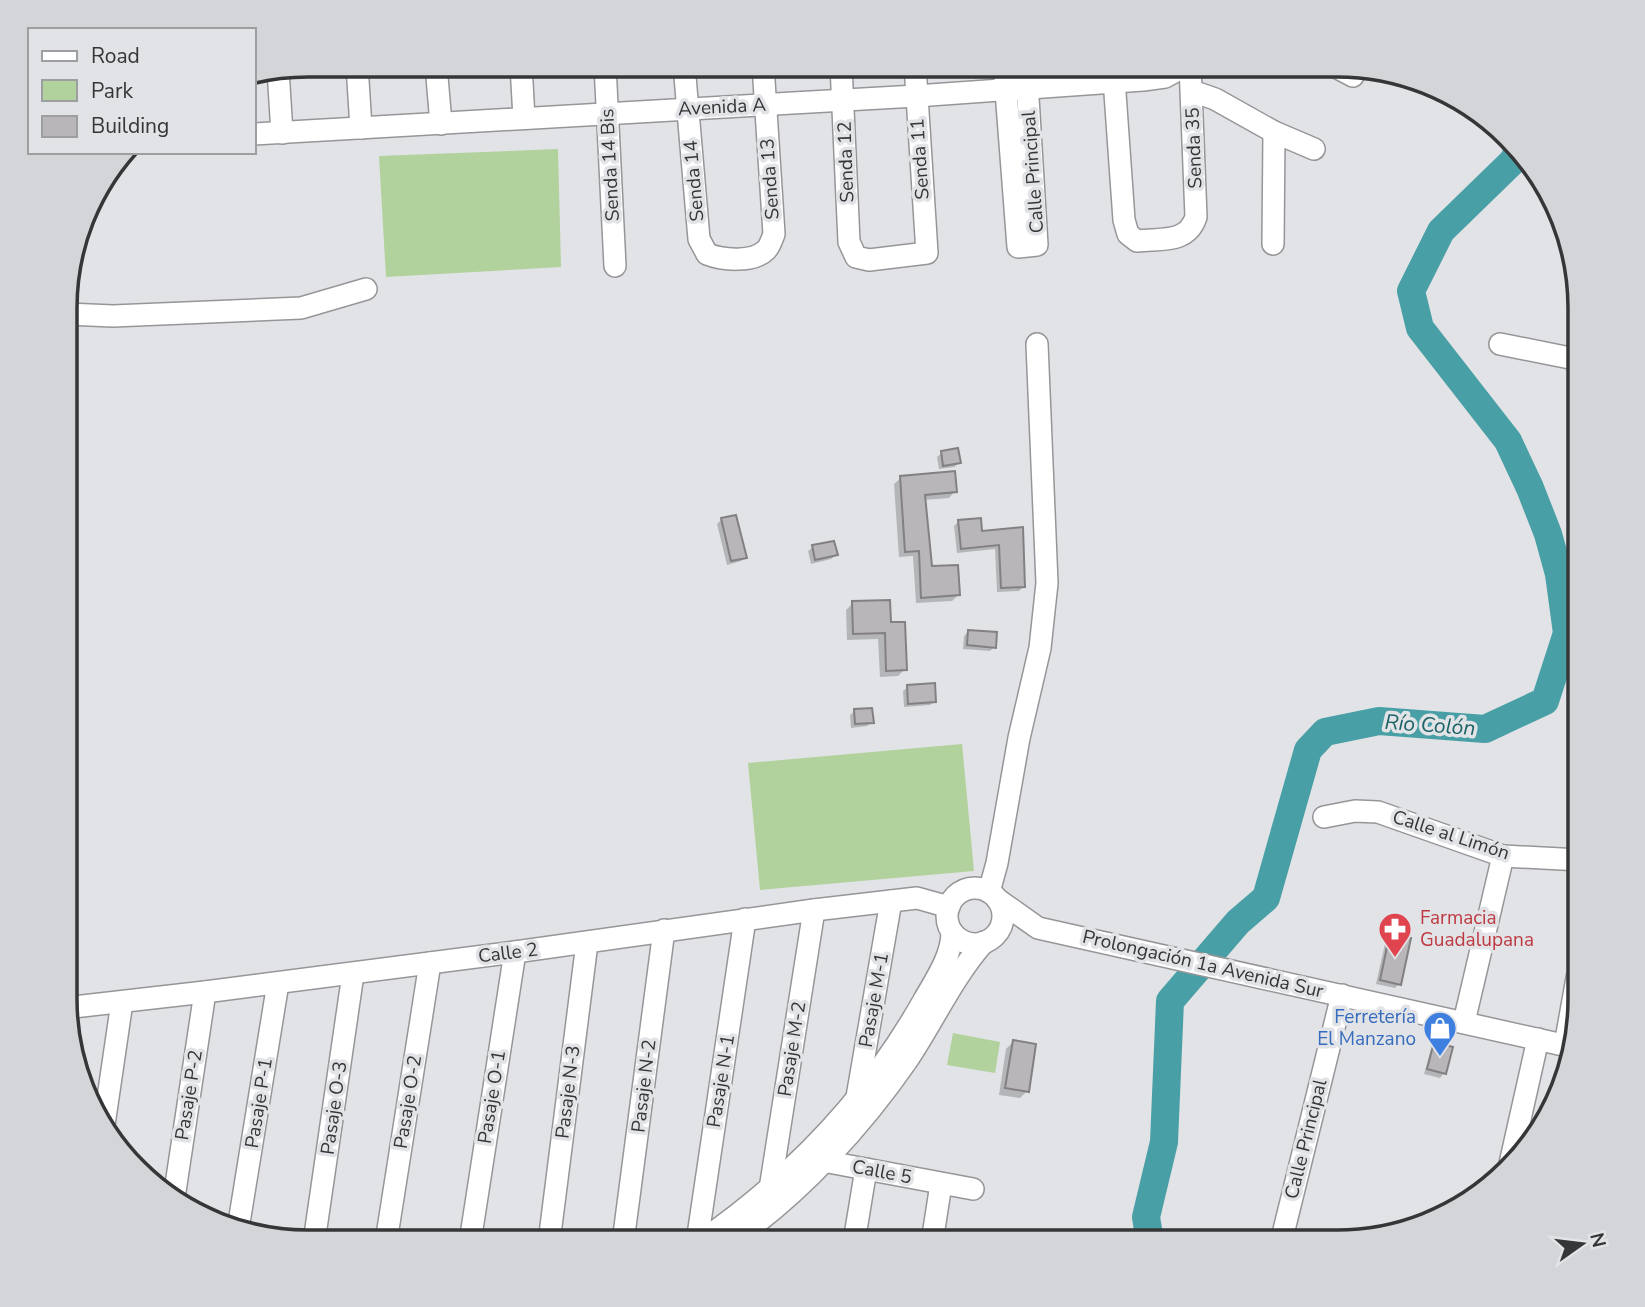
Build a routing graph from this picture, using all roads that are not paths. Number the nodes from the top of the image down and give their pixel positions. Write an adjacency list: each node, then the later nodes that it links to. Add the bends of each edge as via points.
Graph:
1 (358, 77): 25 (street)
2 (437, 77): 24 (street)
3 (521, 77): 23 (street)
4 (606, 77): 22 (street, Senda 14 Bis)
5 (685, 77): 21 (street, Senda 14)
6 (764, 77): 20 (street, Senda 13)
7 (842, 77): 19 (street, Senda 12)
8 (915, 77): 18 (street, Senda 11)
9 (1004, 77): 16 (street, Calle Principal)
10 (1027, 77): 15 (street, Calle Principal)
11 (1089, 77): 15 (street, Avenida A)
12 (1114, 77): 17 (street, Senda 35, via 1124,220 1128,234 1137,241 1182,237 1192,229 1196,217)
13 (1190, 77): 17 (street, Senda 35)
14 (279, 79): 26 (street)
15 (1027, 87): 16 (street, Avenida A); 16 (street, Calle Principal, via 1037,245 1018,247)
16 (1005, 89): 18 (street, Avenida A)
17 (1192, 91): 27 (street)
18 (916, 96): 19 (street, Avenida A); 32 (street, Senda 11, via 927,253 869,260)
19 (843, 99): 20 (street, Avenida A); 32 (street, Senda 12, via 849,242)
20 (765, 105): 21 (street, Avenida A); 31 (street, Senda 13, via 774,234 768,249 755,257 720,259)
21 (688, 109): 22 (street, Avenida A); 31 (street, Senda 14, via 699,239)
22 (608, 113): 23 (street, Avenida A); 33 (street, Senda 14 Bis)
23 (524, 118): 24 (street, Avenida A)
24 (441, 124): 25 (street, Avenida A)
25 (361, 128): 26 (street, Avenida A)
26 (282, 132): 28 (street, Avenida A)
27 (1274, 132): 29 (street); 30 (street)
28 (256, 134)
29 (1314, 149)
30 (1273, 244)
31 (707, 254)
32 (856, 257)
33 (615, 266)
34 (366, 289): 35 (street, via 301,308)
35 (77, 314)
36 (1037, 344): 42 (street, via 1047,583 1040,648)
37 (1500, 344): 38 (street)
38 (1568, 358)
39 (1324, 817): 40 (street, Calle al Limón, via 1378,812)
40 (1503, 856): 41 (street, Calle al Limón); 60 (street)
41 (1568, 859)
42 (993, 895): 44 (street, via 980,888 961,891); 47 (street, Prolongación 1a Avenida Sur); 50 (street, via 1003,918)
43 (891, 901): 44 (street, Calle 2, via 918,898); 45 (street, Calle 2); 63 (street, Pasaje M-1)
44 (948, 907): 49 (street)
45 (814, 909): 46 (street, Calle 2); 70 (street, Pasaje M-2)
46 (746, 919): 48 (street, Calle 2); 78 (street, Pasaje N-1)
47 (1038, 928): 50 (street, Prolongación 1a Avenida Sur); 57 (street, Prolongación 1a Avenida Sur)
48 (664, 930): 51 (street, Calle 2); 77 (street, Pasaje N-2)
49 (952, 932): 50 (street, via 966,942); 63 (street, via 952,945 928,993 892,1054)
50 (988, 939): 66 (street, via 968,961 907,1061)
51 (587, 943): 52 (street, Calle 2); 76 (street, Pasaje N-3)
52 (515, 953): 53 (street, Calle 2); 75 (street, Pasaje O-1)
53 (430, 963): 54 (street, Calle 2); 74 (street, Pasaje O-2)
54 (354, 974): 55 (street, Calle 2); 73 (street, Pasaje O-3)
55 (278, 984): 56 (street, Calle 2); 72 (street, Pasaje P-1)
56 (205, 992): 58 (street, Calle 2); 69 (street, Pasaje P-2)
57 (1342, 995): 60 (street, Prolongación 1a Avenida Sur); 83 (street, Calle Principal)
58 (122, 1002): 59 (street, Calle 2); 64 (street)
59 (77, 1007)
60 (1464, 1023): 61 (street, Prolongación 1a Avenida Sur)
61 (1538, 1039): 62 (street, Prolongación 1a Avenida Sur); 65 (street)
62 (1563, 1045)
63 (857, 1099): 70 (street)
64 (106, 1110)
65 (1512, 1149)
66 (823, 1161): 67 (street, Calle 5); 80 (street)
67 (866, 1169): 68 (street, Calle 5); 81 (street)
68 (941, 1184): 71 (street, Calle 5); 82 (street)
69 (176, 1188)
70 (770, 1189): 79 (street)
71 (973, 1189)
72 (240, 1219)
73 (316, 1230)
74 (388, 1230)
75 (472, 1230)
76 (551, 1230)
77 (625, 1230)
78 (701, 1230)
79 (715, 1230)
80 (750, 1230)
81 (856, 1230)
82 (934, 1230)
83 (1284, 1230)

